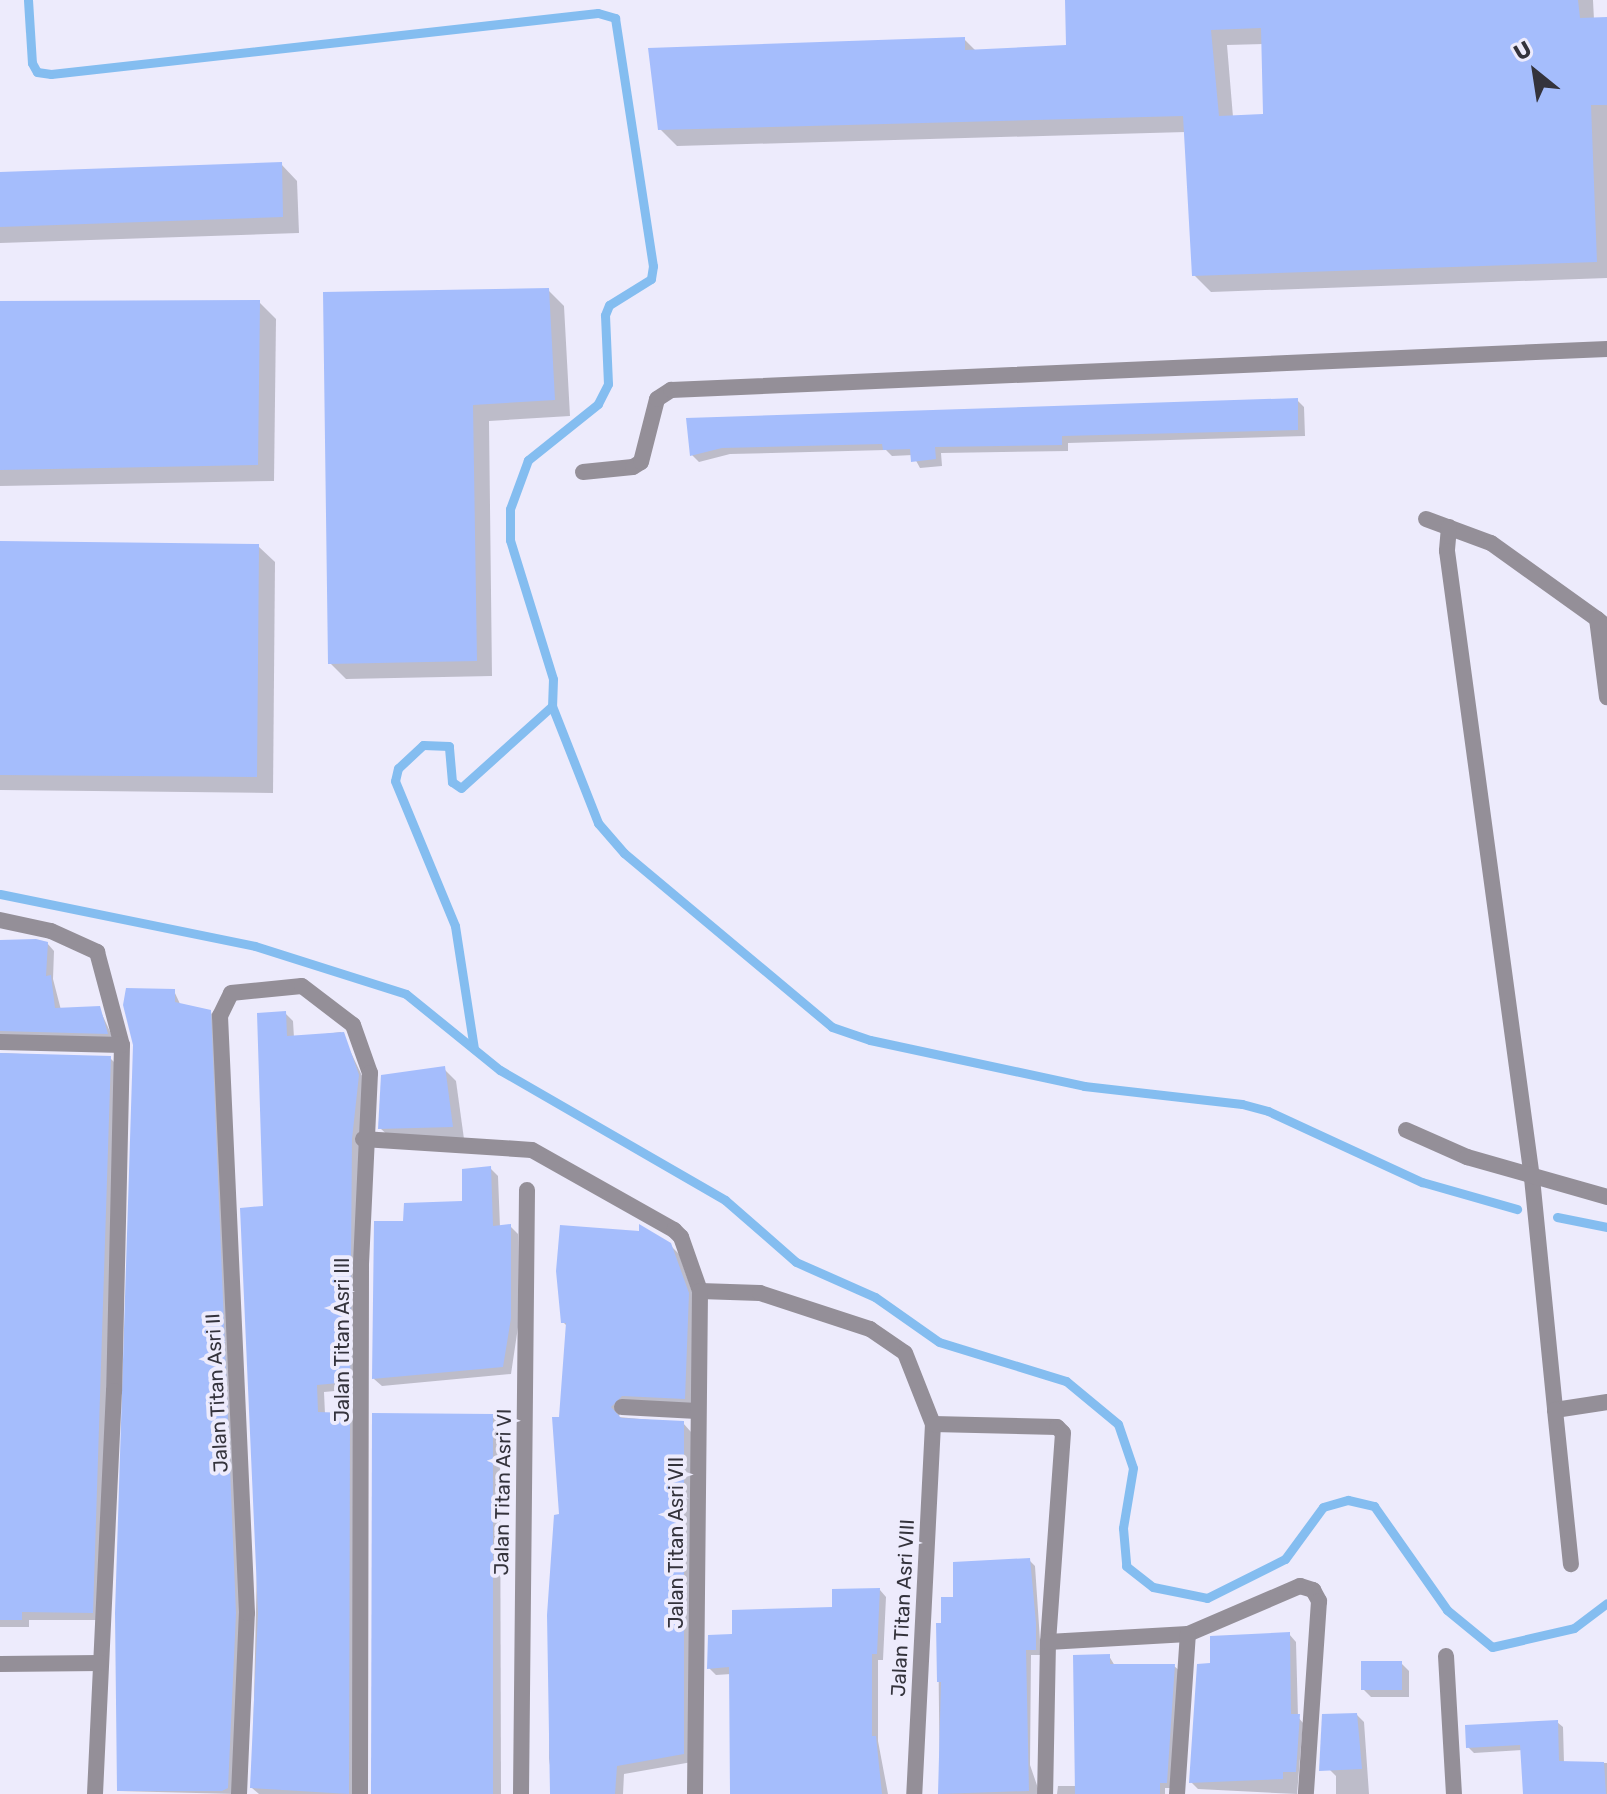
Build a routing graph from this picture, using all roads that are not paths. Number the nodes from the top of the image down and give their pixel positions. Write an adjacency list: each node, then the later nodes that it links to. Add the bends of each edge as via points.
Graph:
1 (1607, 349): 2 (street, via 671,390 657,399 641,462)
2 (583, 472)
3 (1426, 519): 4 (street)
4 (1449, 527): 5 (street, via 1491,543); 13 (street, via 1447,551)
5 (1602, 623): 6 (street)
6 (1607, 697)
7 (0, 920): 10 (street, via 51,931 97,952)
8 (231, 993): 12 (street, Jalan Titan Asri III, via 302,986 353,1025 370,1073); 29 (street, Jalan Titan Asri II, via 220,1016 247,1613)
9 (0, 1042): 10 (street)
10 (122, 1045): 26 (street, via 114,1391)
11 (1406, 1130): 13 (street)
12 (363, 1139): 16 (street, via 532,1150 674,1230); 30 (street, Jalan Titan Asri III)
13 (1532, 1178): 15 (street); 19 (street)
14 (527, 1190): 31 (street, Jalan Titan Asri VI)
15 (1607, 1197)
16 (700, 1291): 20 (street, Jalan Titan Asri VII); 21 (street, via 760,1293 870,1329 905,1353)
17 (1607, 1402): 19 (street)
18 (622, 1407): 20 (street)
19 (1555, 1410): 22 (street)
20 (697, 1411): 32 (street, Jalan Titan Asri VII)
21 (933, 1424): 24 (street, via 1057,1427 1063,1433); 33 (street, Jalan Titan Asri VIII)
22 (1571, 1564)
23 (1188, 1634): 24 (street); 35 (street); 36 (street, via 1300,1586 1313,1590 1319,1601)
24 (1048, 1642): 34 (street)
25 (1446, 1656): 37 (street)
26 (100, 1663): 27 (street); 28 (street)
27 (0, 1664)
28 (95, 1794)
29 (239, 1794)
30 (360, 1794)
31 (521, 1794)
32 (695, 1794)
33 (914, 1794)
34 (1045, 1794)
35 (1177, 1794)
36 (1306, 1794)
37 (1454, 1794)

